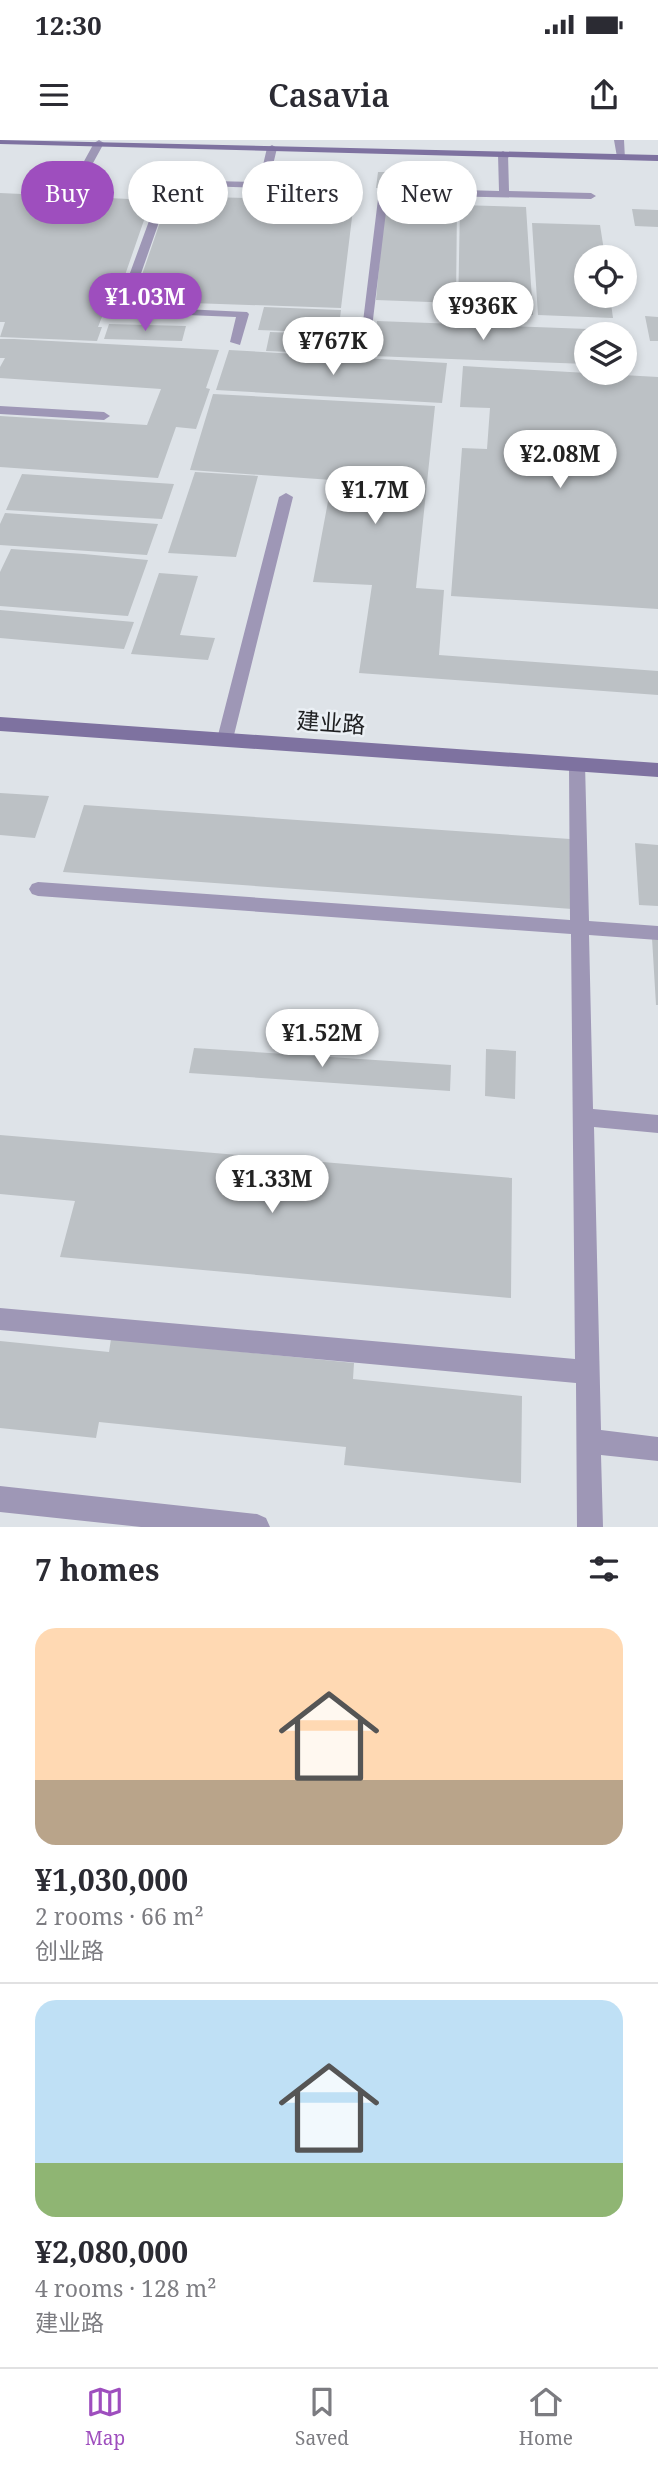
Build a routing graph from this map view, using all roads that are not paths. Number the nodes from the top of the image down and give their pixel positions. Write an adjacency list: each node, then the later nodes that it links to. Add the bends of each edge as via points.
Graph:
1 (619, 140): 7 (lane)
2 (0, 141): 4 (street)
3 (152, 142): 4 (street); 5 (street)
4 (99, 143): 9 (lane)
5 (272, 148): 6 (street); 10 (lane)
6 (503, 154): 7 (street); 12 (lane)
7 (622, 157): 8 (street)
8 (658, 158)
9 (89, 161)
10 (269, 161)
11 (242, 184): 15 (lane, via 169,182 125,303 139,310 243,314)
12 (505, 194): 13 (lane); 14 (lane, via 383,193)
13 (592, 196)
14 (365, 337)
15 (236, 342)
16 (0, 410): 17 (lane)
17 (104, 415)
18 (286, 497): 20 (lane)
19 (0, 724): 20 (street, 建业路)
20 (225, 740): 21 (street, 建业路)
21 (577, 764): 22 (street, 建业路); 24 (lane)
22 (658, 770)
23 (38, 889): 24 (lane)
24 (579, 928): 25 (lane); 26 (lane)
25 (658, 933)
26 (583, 1117): 27 (lane); 29 (lane)
27 (658, 1124)
28 (0, 1319): 29 (lane)
29 (587, 1372): 30 (lane)
30 (588, 1440): 31 (lane); 34 (lane)
31 (658, 1449)
32 (0, 1499): 33 (lane)
33 (257, 1527)
34 (590, 1527)

